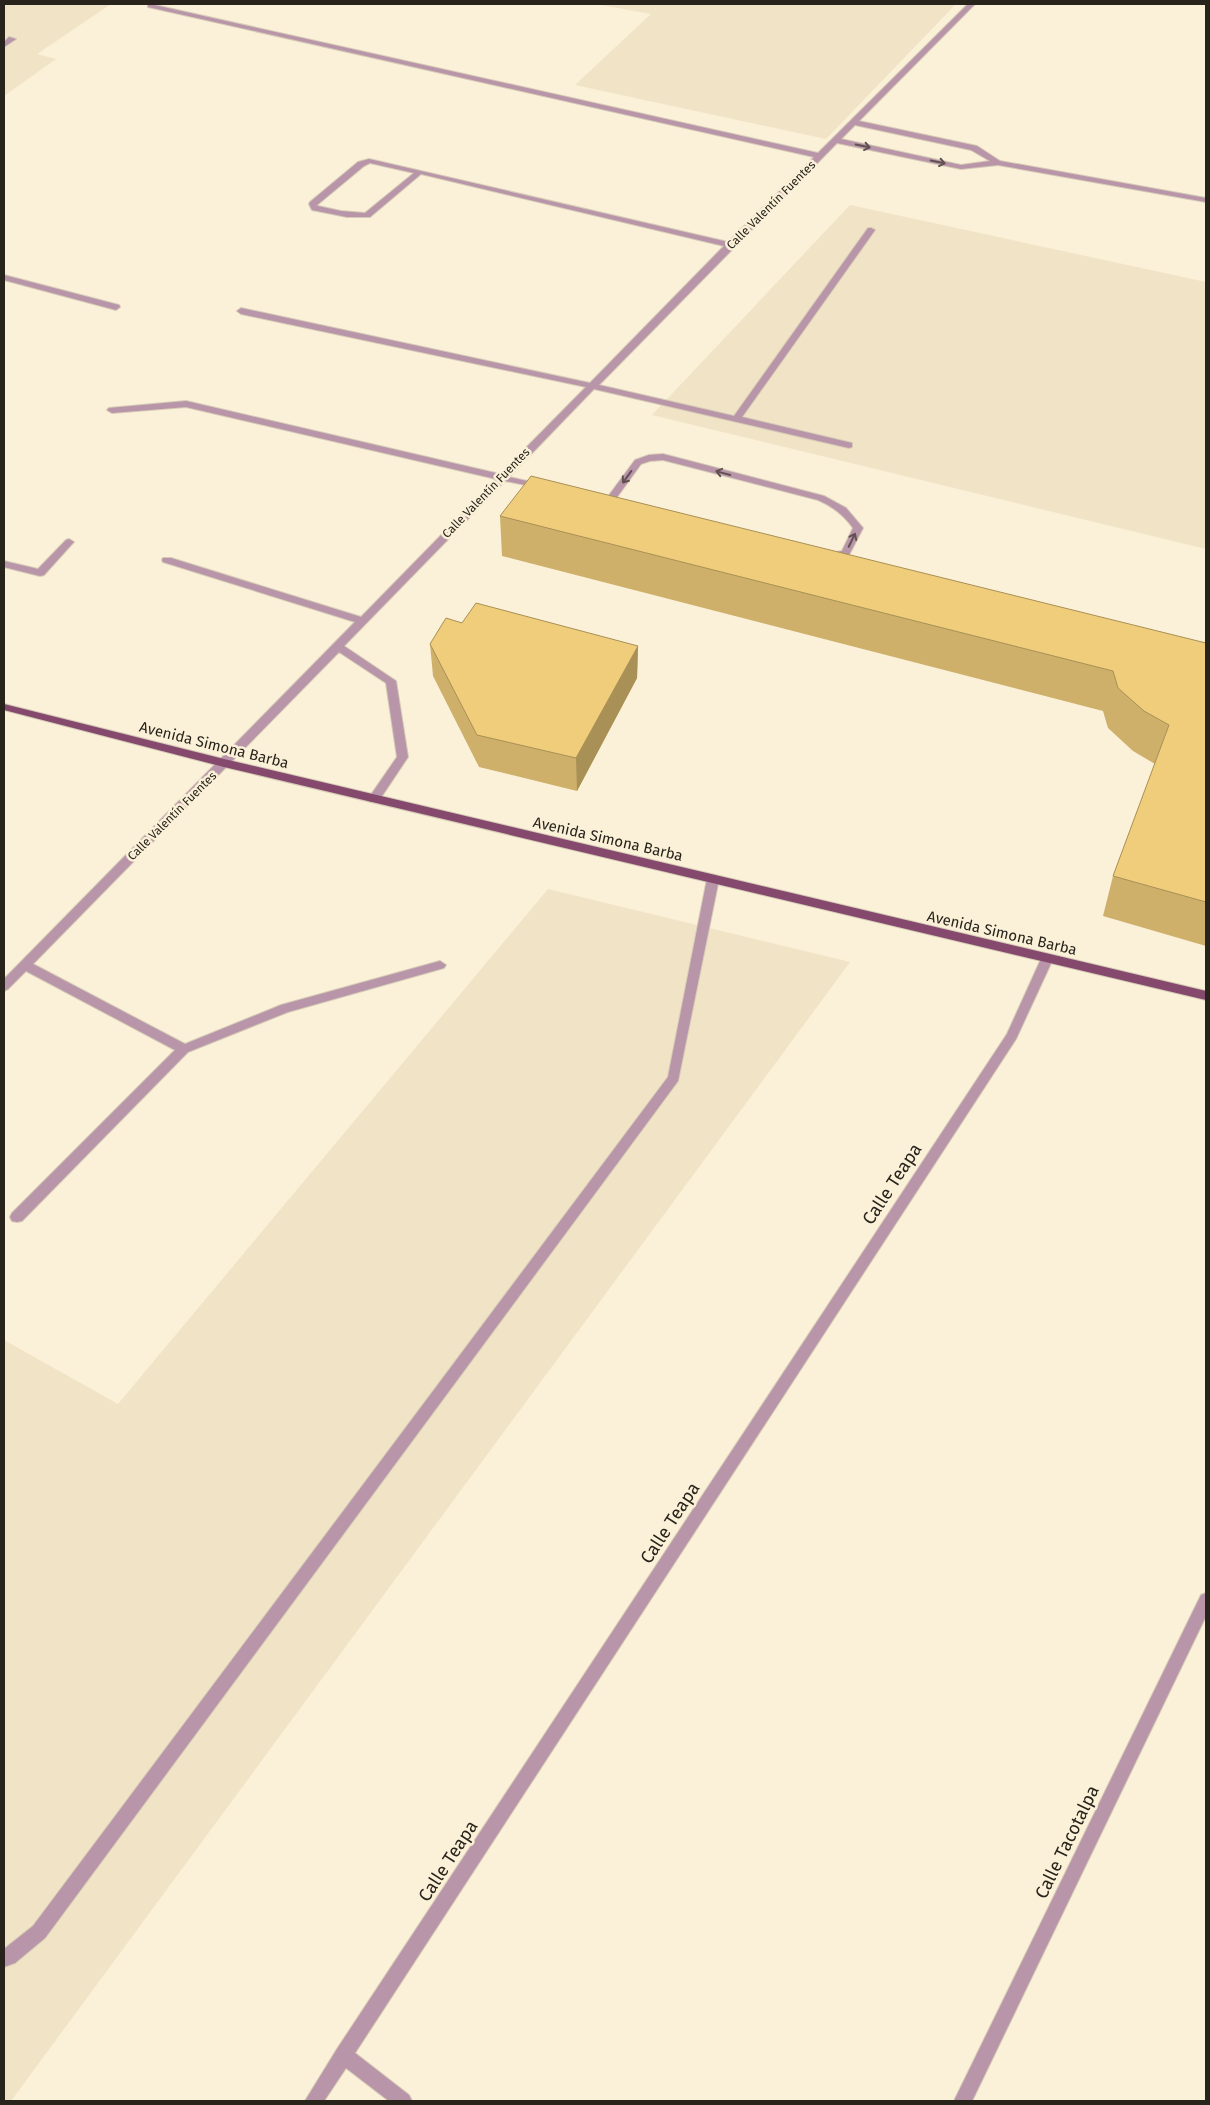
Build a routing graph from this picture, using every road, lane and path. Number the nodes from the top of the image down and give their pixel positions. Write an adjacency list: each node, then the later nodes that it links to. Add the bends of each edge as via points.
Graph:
1 (972, 4): 5 (street, Calle Valentín Fuentes)
2 (150, 6): 7 (street)
3 (12, 39): 4 (street)
4 (4, 45)
5 (854, 122): 6 (street, Calle Valentín Fuentes); 8 (street, via 974,148)
6 (836, 140): 7 (street, Calle Valentín Fuentes); 8 (street, one-way to 8, via 961,167)
7 (821, 156): 12 (street, Calle Valentín Fuentes)
8 (998, 163): 10 (street)
9 (419, 172): 9 (street, via 369,161 313,204 314,208 346,215 367,215); 12 (street)
10 (1206, 200)
11 (871, 230): 18 (street)
12 (730, 245): 16 (street, Calle Valentín Fuentes)
13 (4, 278): 14 (street)
14 (116, 307)
15 (241, 311): 16 (street)
16 (591, 386): 18 (street); 20 (street, Calle Valentín Fuentes)
17 (112, 410): 20 (street, via 186,404)
18 (736, 419): 19 (street)
19 (849, 445)
20 (502, 478): 21 (street); 27 (street, Calle Valentín Fuentes)
21 (550, 488)
22 (609, 502): 24 (street, one-way to 22, via 834,556 846,552 858,528 853,519 835,504 663,457 638,462)
23 (69, 542): 26 (street, via 40,573)
24 (818, 555)
25 (167, 560): 27 (street)
26 (4, 564)
27 (362, 621): 28 (street, Calle Valentín Fuentes)
28 (337, 646): 30 (street, Calle Valentín Fuentes); 31 (street, via 391,681 403,757)
29 (4, 707): 30 (main road, Avenida Simona Barba)
30 (224, 763): 31 (main road, Avenida Simona Barba); 34 (street, Calle Valentín Fuentes)
31 (374, 799): 32 (main road, Avenida Simona Barba)
32 (714, 879): 33 (main road, Avenida Simona Barba); 41 (street, via 674,1078 39,1932)
33 (1047, 959): 37 (main road, Avenida Simona Barba); 42 (street, Calle Teapa, via 1012,1036)
34 (24, 965): 36 (street, Calle Valentín Fuentes); 38 (street)
35 (440, 965): 38 (street, via 286,1008)
36 (4, 986)
37 (1206, 996)
38 (184, 1050): 39 (street)
39 (17, 1217)
40 (1206, 1600): 45 (street, Calle Tacotalpa)
41 (4, 1958)
42 (343, 2055): 43 (street, Calle Teapa); 44 (street)
43 (314, 2101)
44 (403, 2101)
45 (963, 2101)

